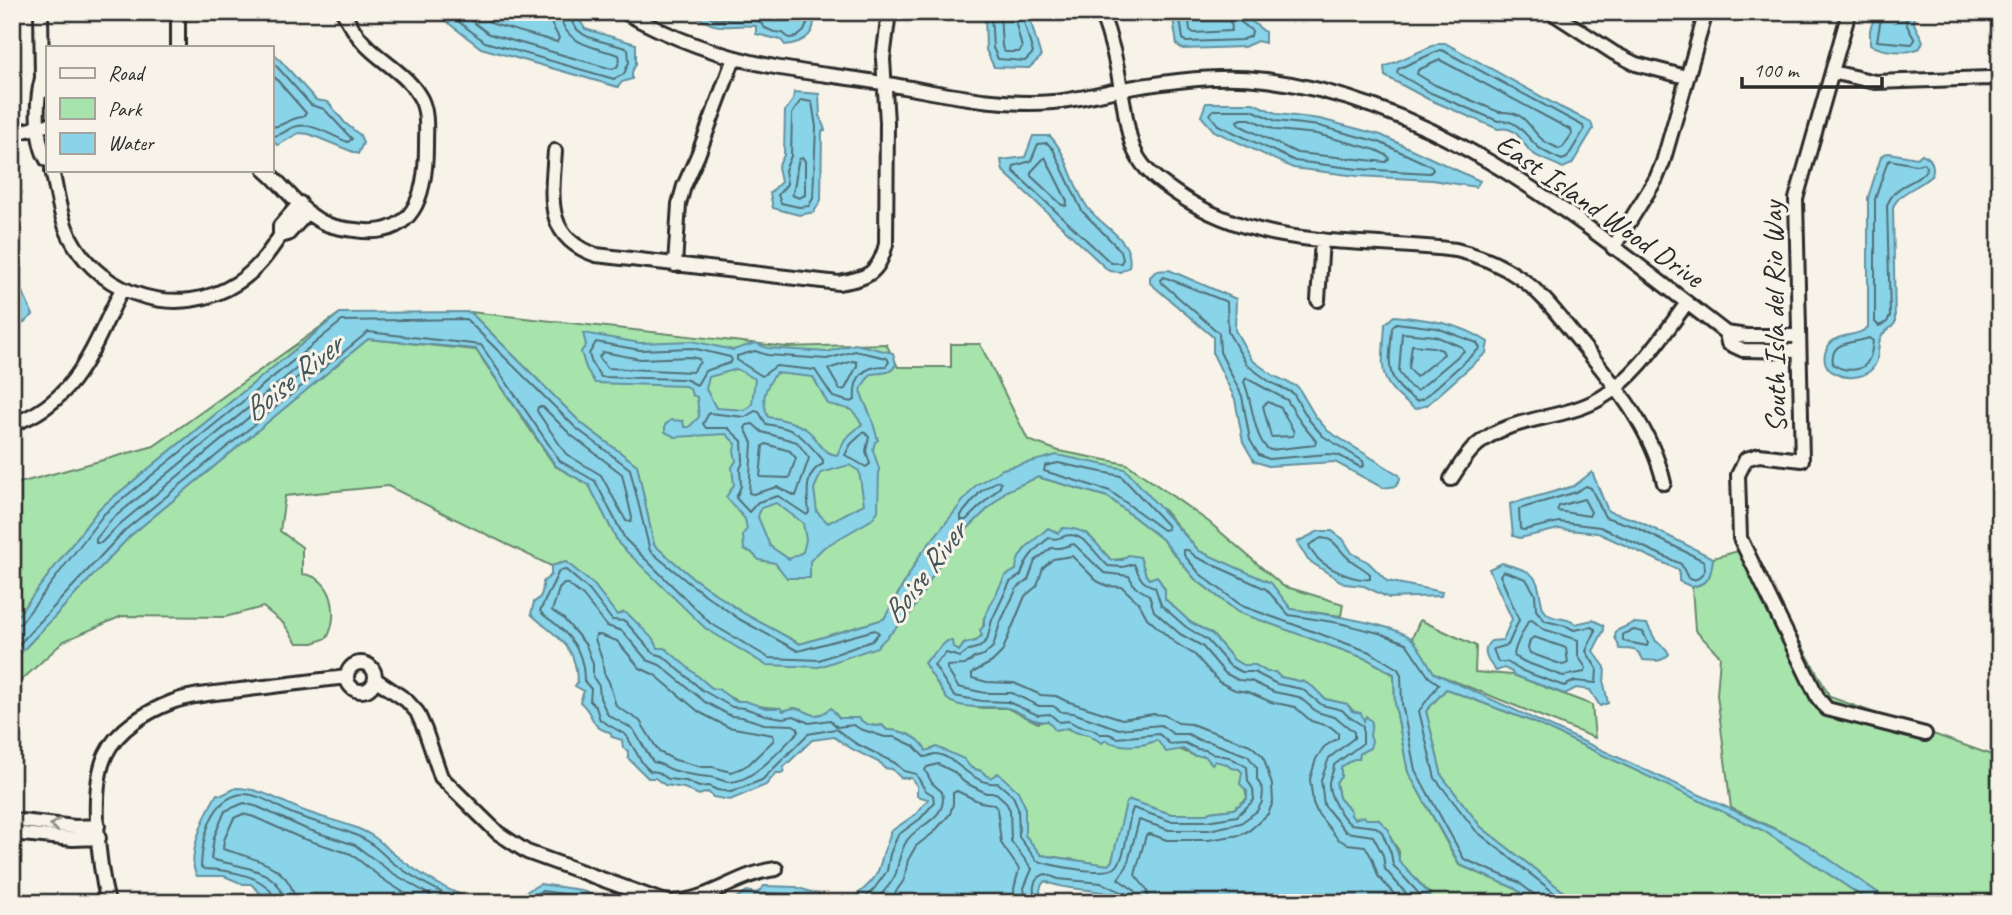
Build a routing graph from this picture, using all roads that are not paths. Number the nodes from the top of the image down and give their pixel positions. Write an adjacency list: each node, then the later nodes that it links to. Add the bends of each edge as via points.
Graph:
1 (41, 12): 14 (street)
2 (178, 12): 10 (street)
3 (344, 12): 25 (street, via 365,45 411,84 421,100 426,150 421,191 412,213 383,232 331,226)
4 (624, 12): 11 (street, East Island Wood Drive, via 664,33)
5 (889, 12): 16 (street)
6 (1101, 12): 18 (street)
7 (1551, 12): 13 (street, via 1636,64)
8 (1706, 12): 13 (street)
9 (1849, 12): 12 (street, South Isla del Rio Way)
10 (178, 46)
11 (734, 58): 16 (street, East Island Wood Drive); 28 (street, via 684,186)
12 (1832, 72): 15 (street, via 1875,82); 33 (street, South Isla del Rio Way, via 1796,199)
13 (1686, 77): 27 (street, via 1656,179)
14 (42, 78): 17 (street); 19 (street, via 37,96)
15 (2000, 79)
16 (884, 83): 18 (street, East Island Wood Drive, via 1013,103 1056,102); 28 (street, via 886,244 875,270 863,279 839,283)
17 (46, 88)
18 (1121, 89): 26 (street, via 1132,144 1156,179 1202,209 1237,224 1275,235); 27 (street, East Island Wood Drive, via 1237,77 1283,82 1359,102 1426,128 1490,161)
19 (43, 126): 20 (street); 22 (street)
20 (12, 134)
21 (555, 151): 28 (street, via 553,210 569,241 596,256)
22 (46, 152)
23 (52, 172): 29 (street, via 71,238 92,267)
24 (267, 172): 25 (street)
25 (304, 207): 29 (street, via 280,226 280,236 264,260 235,284 206,297 173,301)
26 (1322, 240): 30 (street); 35 (street, via 1432,247 1490,261 1539,293)
27 (1614, 248): 31 (street, East Island Wood Drive)
28 (675, 265)
29 (122, 289): 36 (street, via 72,384 48,407)
30 (1318, 300)
31 (1687, 303): 32 (street, East Island Wood Drive); 35 (street)
32 (1726, 333): 33 (street); 34 (street, East Island Wood Drive, via 1728,343 1743,351)
33 (1798, 336): 34 (street, South Isla del Rio Way)
34 (1799, 351): 41 (street, South Isla del Rio Way, via 1801,460 1746,459 1738,475 1740,538 1827,709)
35 (1617, 388): 37 (street, via 1581,408 1493,433 1476,445); 38 (street, via 1654,450)
36 (12, 424)
37 (1451, 479)
38 (1664, 483)
39 (346, 677): 40 (street, via 351,687 361,692 372,687); 40 (street, via 350,668 362,663 371,667); 43 (street, via 174,701 144,715 122,733 106,755 99,779)
40 (375, 679): 44 (street, via 417,712 441,777 498,833 527,852 670,902 692,899 746,875)
41 (1925, 734)
42 (15, 827): 43 (street, via 73,839)
43 (98, 832): 45 (street)
44 (776, 869)
45 (108, 903)

